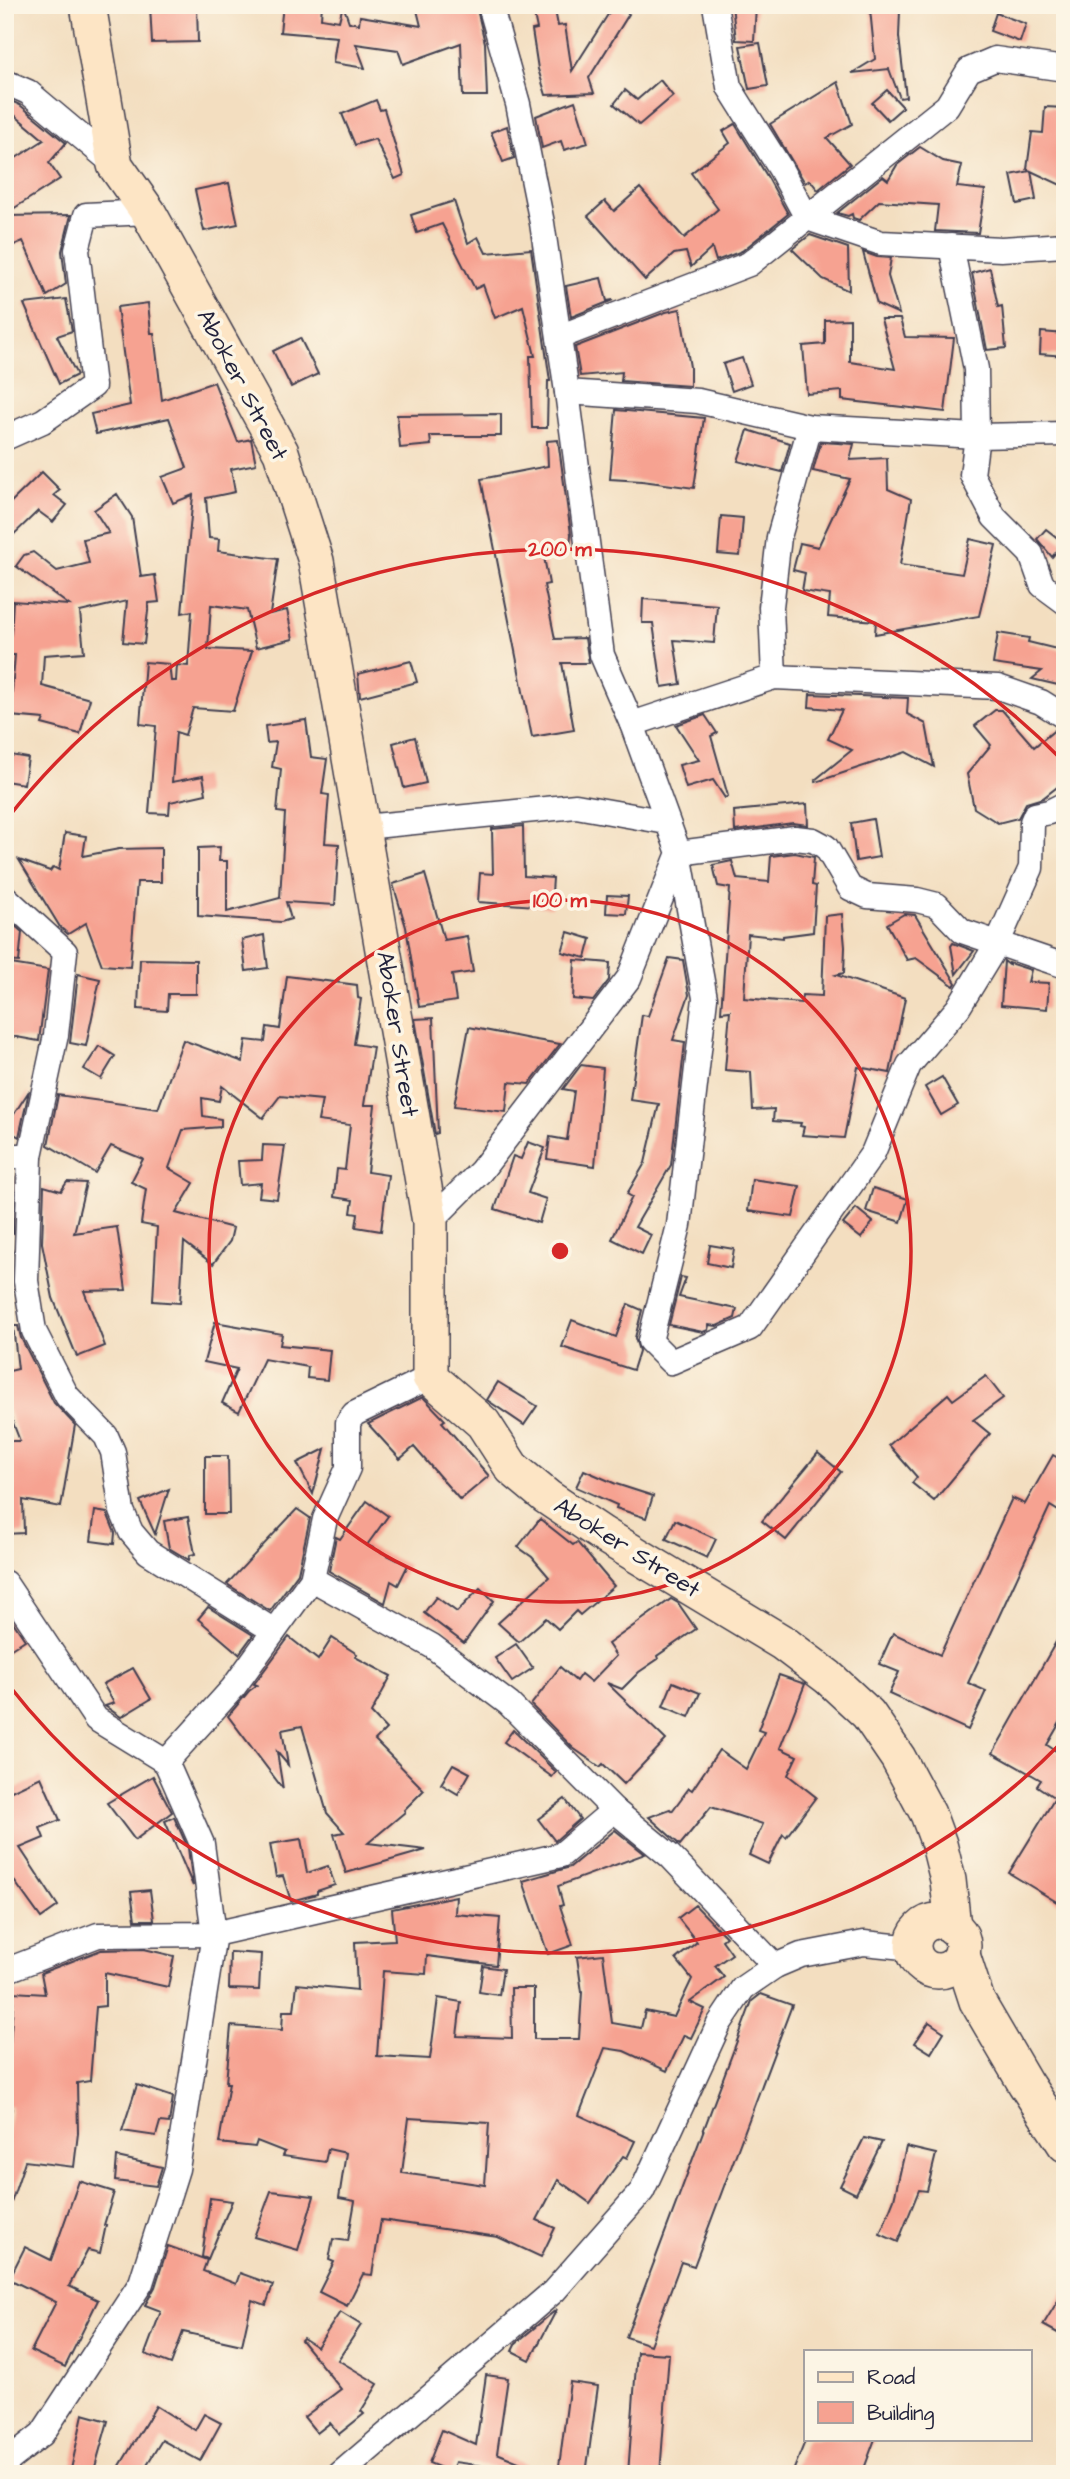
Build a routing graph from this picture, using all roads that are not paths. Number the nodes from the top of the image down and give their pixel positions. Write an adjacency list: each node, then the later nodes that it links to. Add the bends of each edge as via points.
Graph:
1 (88, 5): 6 (main road, Aboker Street)
2 (490, 5): 11 (street, via 518,104)
3 (715, 5): 8 (street, via 729,87)
4 (1065, 69): 8 (street, via 995,58 969,70 947,106)
5 (5, 82): 6 (street, via 28,92)
6 (115, 165): 7 (main road, Aboker Street)
7 (148, 212): 16 (street, via 86,215 77,250 93,386 43,421); 23 (main road, Aboker Street, via 281,452 316,561)
8 (807, 218): 10 (street, via 881,243); 11 (street, via 749,264)
9 (1065, 245): 10 (street)
10 (951, 246): 15 (street, via 975,369)
11 (559, 337): 12 (street)
12 (567, 392): 13 (street, via 698,401); 20 (street, via 602,655)
13 (810, 427): 15 (street); 18 (street, via 779,537 771,607)
14 (1065, 434): 15 (street)
15 (977, 436): 17 (street, via 972,475 994,517 1031,554 1042,585)
16 (5, 438)
17 (1065, 602)
18 (774, 677): 19 (street, via 998,687 1041,702); 20 (street)
19 (1065, 717)
20 (632, 723): 22 (street)
21 (1065, 804): 26 (street, via 1031,822 1031,868)
22 (667, 822): 23 (street, via 576,806); 24 (street)
23 (364, 827): 30 (main road, Aboker Street)
24 (679, 853): 26 (street, via 796,838 813,840 826,847 850,888 867,896 937,905 962,931); 26 (street, via 705,998 679,1225 650,1341 671,1362 750,1328 873,1153 909,1065 958,1008); 30 (street, via 629,978 481,1171)
25 (5, 897): 29 (street, via 65,952 56,1034)
26 (997, 944): 27 (street)
27 (1065, 966)
28 (5, 1156): 29 (street)
29 (30, 1156): 34 (street, via 26,1280 34,1331 67,1396 106,1436 131,1532 148,1552)
30 (430, 1222): 31 (main road, Aboker Street)
31 (430, 1377): 32 (street, via 354,1414 348,1422 348,1468 326,1519); 38 (main road, Aboker Street, via 483,1423 512,1468 547,1497 783,1643 868,1714 898,1758 939,1844 948,1880)
32 (312, 1578): 34 (street); 36 (street, via 432,1646 498,1696)
33 (5, 1583): 35 (street, via 96,1719)
34 (275, 1631): 35 (street, via 233,1688)
35 (166, 1762): 37 (street, via 202,1844)
36 (614, 1810): 37 (street, via 561,1855); 39 (street, via 670,1856)
37 (214, 1934): 40 (street, via 98,1935); 42 (street, via 177,2169 141,2283 42,2434)
38 (939, 1945): 39 (street, via 864,1943 801,1955); 41 (main road)
39 (775, 1966): 43 (street, via 743,1988 719,2024 642,2191 554,2291)
40 (5, 1971)
41 (1065, 2144)
42 (5, 2463)
43 (340, 2474)

